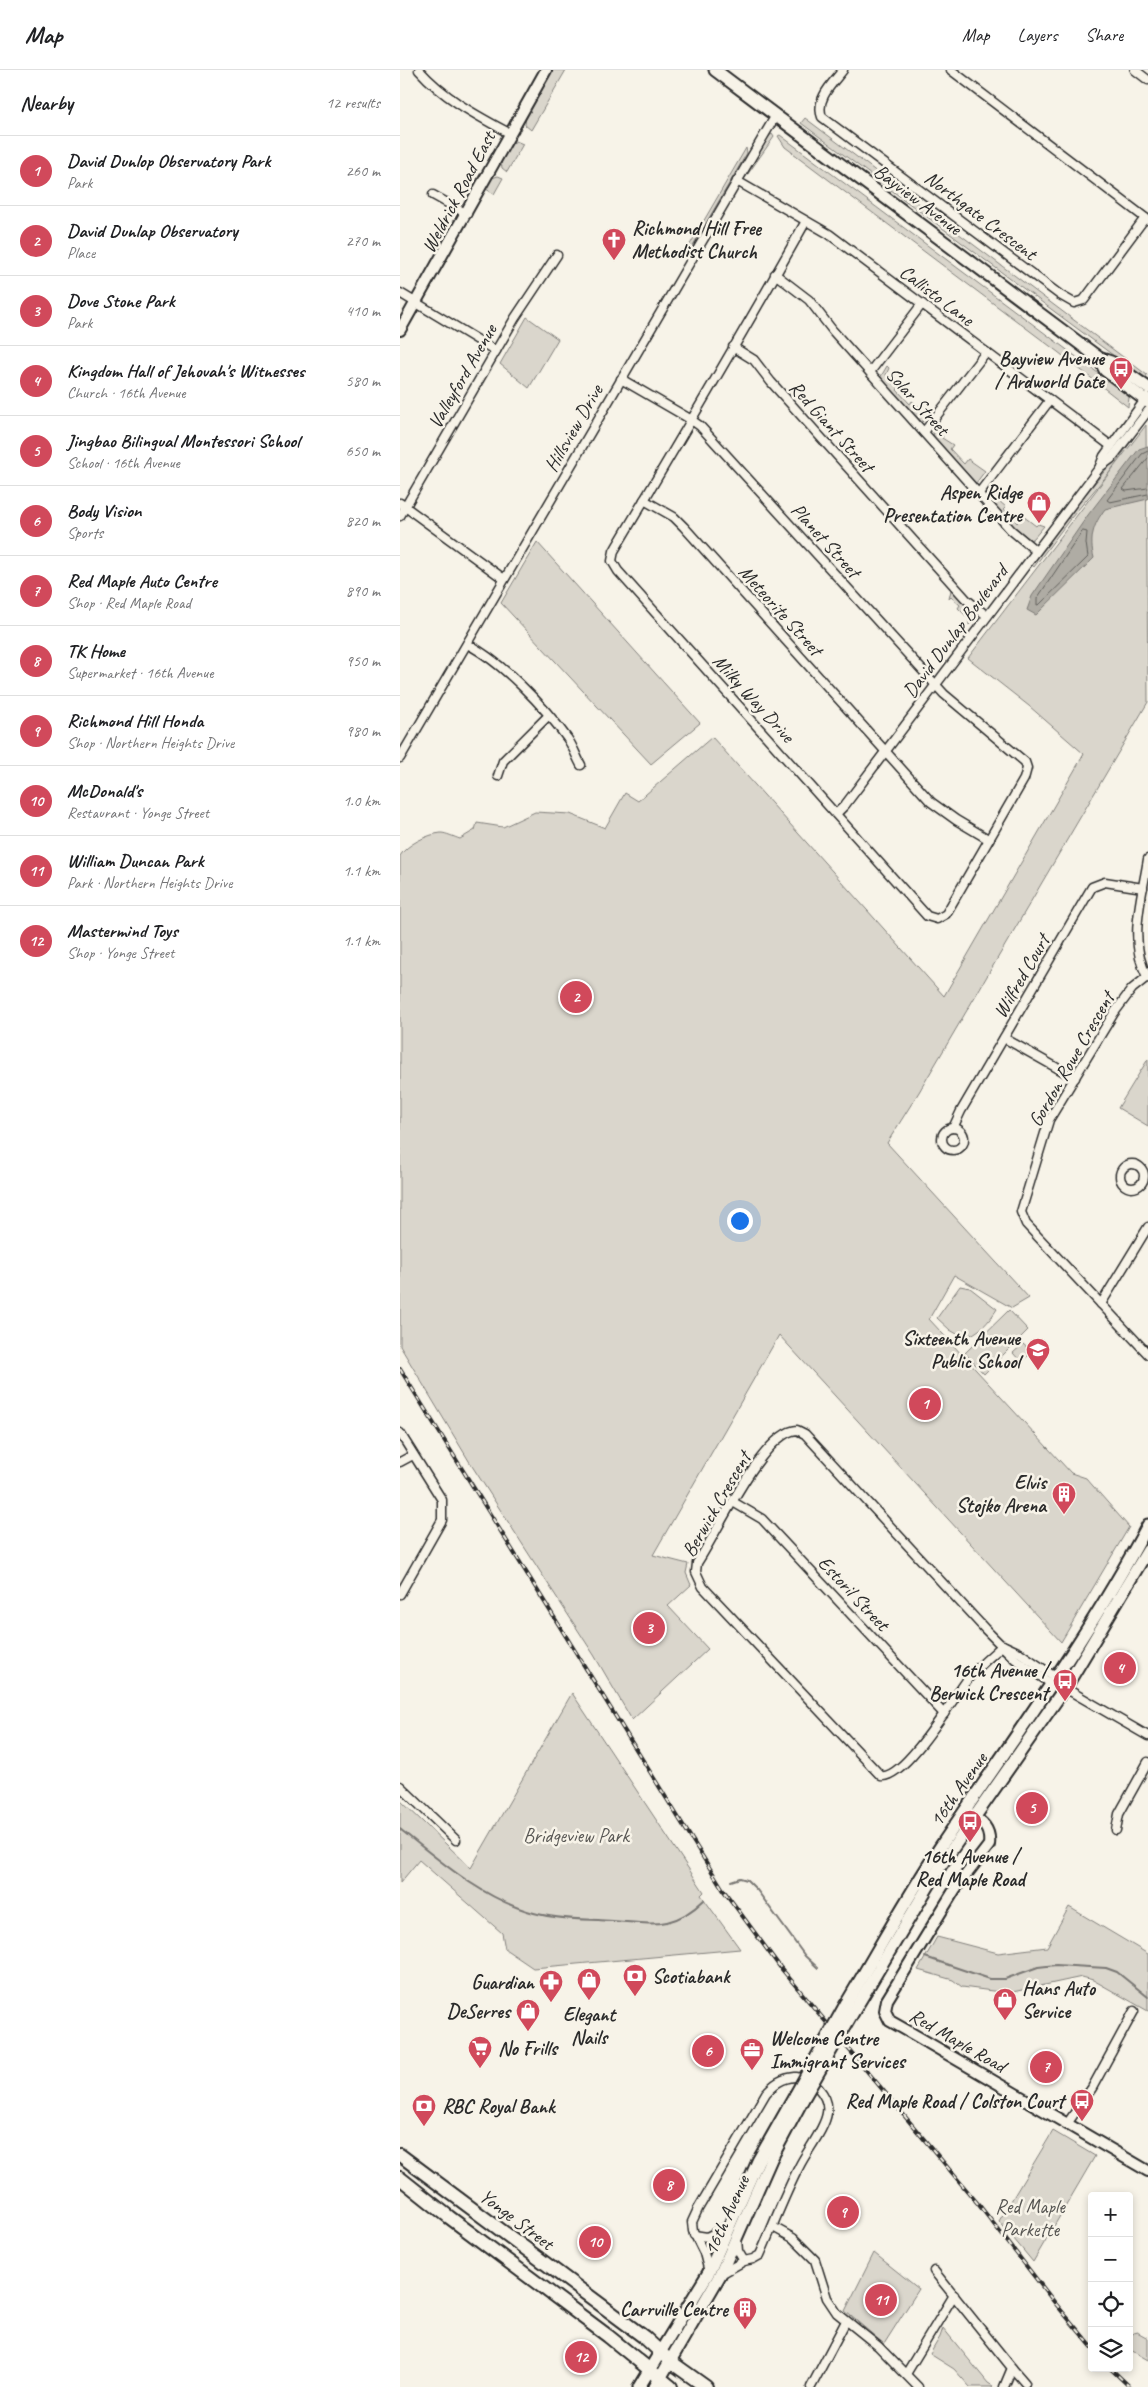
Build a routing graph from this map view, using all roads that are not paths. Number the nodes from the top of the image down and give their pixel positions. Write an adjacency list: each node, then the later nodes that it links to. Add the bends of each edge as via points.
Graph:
1 (419, 70): 9 (street, via 433,86 459,106)
2 (546, 70): 9 (street, Weldrick Road East)
3 (715, 70): 8 (main road, Bayview Avenue)
4 (843, 70): 13 (street, Northgate Crescent, via 823,96 820,106 822,117 1069,301 1084,300)
5 (951, 70): 13 (street)
6 (1135, 70): 7 (street)
7 (1148, 80)
8 (776, 115): 10 (street, Hillsview Drive); 26 (main road, Bayview Avenue, via 1099,358 1112,362)
9 (509, 133): 12 (street, Weldrick Road East)
10 (737, 181): 14 (street, Callisto Lane); 25 (street, Hillsview Drive)
11 (433, 195): 12 (street)
12 (467, 214): 18 (street, Weldrick Road East)
13 (1147, 219)
14 (806, 221): 16 (street, Milky Way Drive); 19 (street, Callisto Lane, via 829,234)
15 (557, 255): 22 (street, Valleyford Avenue)
16 (775, 274): 21 (street, Milky Way Drive); 24 (street, Solar Street, via 809,300)
17 (400, 293): 18 (street)
18 (416, 302): 20 (street, Weldrick Road East); 22 (street)
19 (922, 304): 23 (street, Callisto Lane); 24 (street)
20 (400, 330)
21 (733, 347): 29 (street, Milky Way Drive); 39 (street, Red Giant Street, via 757,364 966,599)
22 (496, 351): 35 (street, Valleyford Avenue)
23 (986, 352): 27 (street, Callisto Lane); 30 (street)
24 (870, 372): 30 (street, Solar Street)
25 (621, 380): 29 (street, Planet Street); 38 (street, Hillsview Drive)
26 (1147, 396): 31 (street, David Dunlap Boulevard)
27 (1050, 400): 31 (street, Callisto Lane); 33 (street)
28 (1148, 411): 32 (street, David Dunlap Boulevard, via 1111,459)
29 (690, 419): 34 (street, Milky Way Drive); 41 (street, Planet Street, via 718,443)
30 (924, 432): 33 (street, Solar Street)
31 (1111, 446): 32 (street, David Dunlap Boulevard)
32 (1100, 467): 37 (street, David Dunlap Boulevard)
33 (979, 494): 37 (street, Solar Street, via 1011,530)
34 (644, 500): 43 (street, Meteorite Street, via 684,526); 47 (street, Milky Way Drive, via 614,551 614,567)
35 (403, 505): 36 (street, Valleyford Avenue); 38 (street)
36 (400, 516)
37 (1036, 551): 39 (street, David Dunlap Boulevard)
38 (504, 579): 40 (street, Hillsview Drive)
39 (988, 616): 41 (street, David Dunlap Boulevard)
40 (467, 644): 42 (street, via 500,664); 44 (street, Hillsview Drive)
41 (936, 684): 43 (street, David Dunlap Boulevard); 48 (street, Milky Way Drive, via 1025,762 1024,779)
42 (548, 716): 45 (street, via 568,739); 46 (street, via 503,761)
43 (886, 750): 47 (street, David Dunlap Boulevard); 48 (street, Meteorite Street, via 931,802)
44 (400, 758)
45 (581, 765)
46 (498, 776)
47 (836, 814): 48 (street, Milky Way Drive, via 928,916 937,919 946,914)
48 (988, 839)
49 (1148, 859): 50 (street)
50 (1144, 888): 51 (street, via 1137,946); 52 (street, Wilfred Court, via 1105,882 1092,887)
51 (1148, 978): 53 (street, Gordon Rowe Crescent, via 1126,995)
52 (1004, 1038): 53 (street); 54 (street, Wilfred Court, via 960,1111)
53 (1075, 1078): 56 (street, Gordon Rowe Crescent, via 1044,1132 1021,1212 1026,1224)
54 (954, 1128)
55 (1148, 1227): 56 (street)
56 (1101, 1304): 57 (street, Gordon Rowe Crescent)
57 (1148, 1354)
58 (400, 1434): 59 (street)
59 (413, 1455): 60 (street); 64 (street, via 442,1500 442,1520)
60 (400, 1462)
61 (733, 1502): 65 (street, Berwick Crescent, via 756,1461 783,1434 797,1430 805,1434); 68 (street, Estoril Street, via 762,1519); 68 (street, Berwick Crescent, via 698,1563 698,1579 874,1770 881,1776 894,1774)
62 (1148, 1525): 66 (main road, 16th Avenue, via 1104,1604)
63 (1148, 1550): 67 (main road, 16th Avenue)
64 (400, 1594)
65 (1003, 1645): 66 (street, Berwick Crescent, via 1016,1659); 68 (street, Berwick Crescent, via 973,1673)
66 (1055, 1681): 67 (street, Berwick Crescent); 72 (main road, 16th Avenue)
67 (1065, 1688): 69 (street, Berwick Crescent); 72 (main road, 16th Avenue)
68 (944, 1714)
69 (1148, 1736)
70 (1148, 1762): 73 (street, via 1119,1814)
71 (400, 1786): 74 (street)
72 (970, 1814): 75 (street, 16th Avenue, via 986,1825 990,1845 943,1908 887,2000); 77 (main road, 16th Avenue, bridge, via 932,1860)
73 (1116, 1830)
74 (456, 1840)
75 (884, 2011): 78 (street, Red Maple Road, via 890,2021)
76 (1134, 2011): 78 (street, via 1092,2088)
77 (799, 2097): 82 (main road, 16th Avenue, via 758,2161); 85 (main road, 16th Avenue)
78 (1067, 2124): 80 (street, Red Maple Road)
79 (400, 2155): 91 (main road, Yonge Street, via 644,2337)
80 (1148, 2171)
81 (400, 2178): 94 (main road, Yonge Street)
82 (730, 2225): 84 (street, 16th Avenue, via 708,2237); 88 (main road, 16th Avenue)
83 (773, 2227): 84 (street, 16th Avenue, via 798,2168 827,2114 819,2090 801,2077 778,2081 766,2093 698,2209 692,2222); 86 (street, 16th Avenue, via 760,2255); 90 (street, via 807,2250 817,2265 830,2305)
84 (694, 2235): 88 (street, 16th Avenue)
85 (737, 2236): 86 (street, via 738,2251); 88 (main road, 16th Avenue)
86 (744, 2261): 88 (street, 16th Avenue)
87 (934, 2271): 89 (street)
88 (714, 2273): 91 (main road, 16th Avenue); 92 (main road, 16th Avenue)
89 (954, 2295): 93 (street); 95 (street)
90 (846, 2321): 95 (street, via 874,2342); 101 (street)
91 (660, 2353): 92 (main road, Yonge Street); 94 (main road, 16th Avenue)
92 (671, 2362): 96 (main road, 16th Avenue); 100 (main road, Yonge Street)
93 (1012, 2368): 97 (street); 103 (street)
94 (649, 2369): 96 (main road, Yonge Street); 98 (main road, 16th Avenue)
95 (906, 2374): 102 (street)
96 (657, 2383): 99 (main road, Yonge Street)
97 (1025, 2384)
98 (639, 2387)
99 (672, 2387)
100 (706, 2387)
101 (811, 2387)
102 (918, 2387)
103 (1004, 2387)

